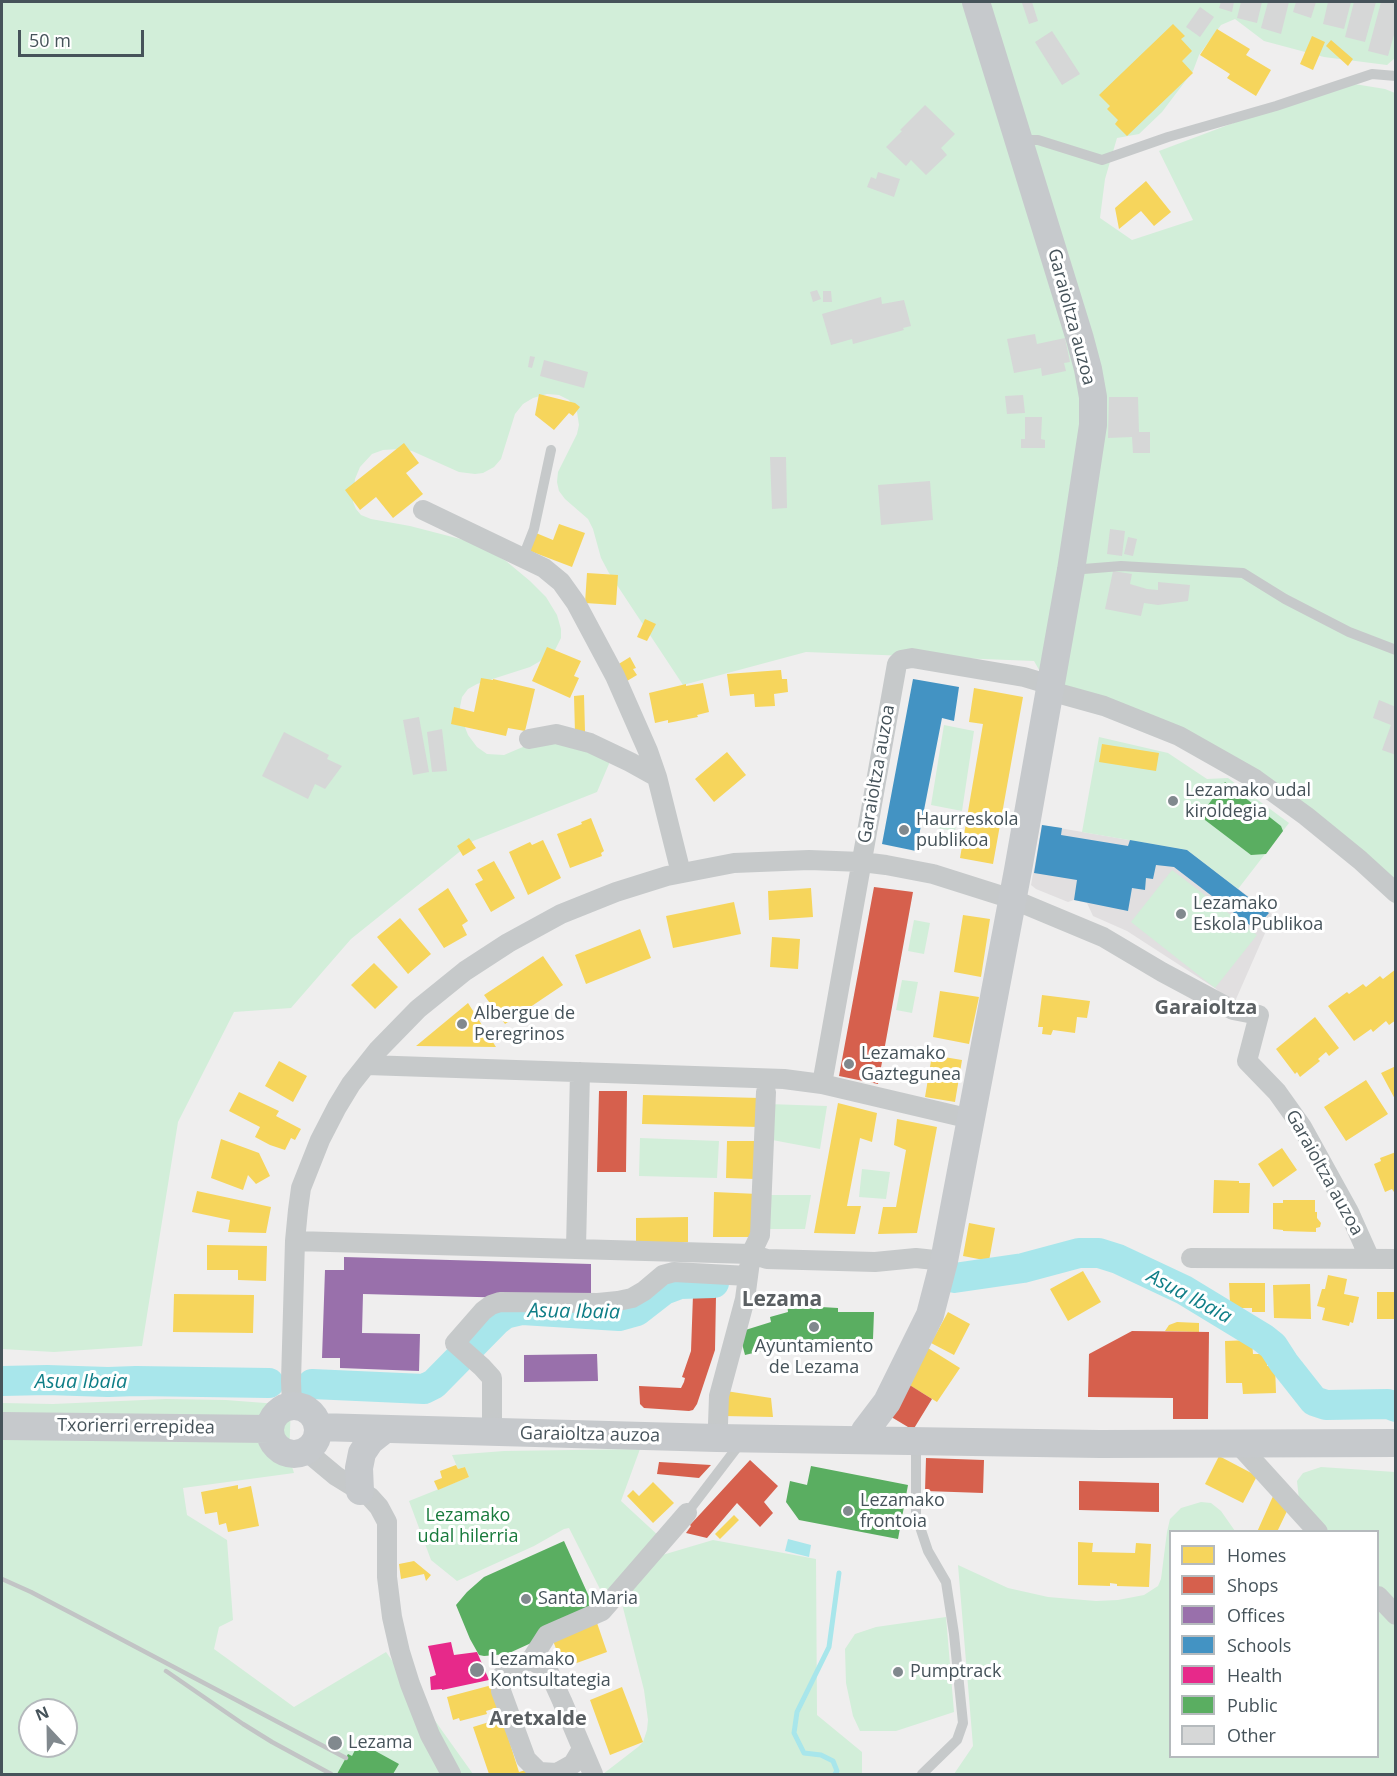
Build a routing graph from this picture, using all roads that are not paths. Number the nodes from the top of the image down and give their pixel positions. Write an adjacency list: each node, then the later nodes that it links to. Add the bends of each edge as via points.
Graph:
1 (976, 2): 3 (street, Garaioltza auzoa)
2 (1395, 76): 3 (lane, via 1372,74 1102,160 1038,140)
3 (1020, 140): 7 (street, Garaioltza auzoa, via 1080,339 1093,397 1093,425)
4 (551, 450): 6 (lane, via 534,529)
5 (423, 510): 6 (street)
6 (523, 557): 11 (street, via 561,582 576,603 615,676)
7 (1071, 570): 8 (lane, via 1121,566 1243,573 1349,632); 9 (street, Garaioltza auzoa)
8 (1395, 650)
9 (1050, 688): 12 (street, Garaioltza auzoa, via 1024,677 912,658 901,660 897,664); 14 (street, Garaioltza auzoa, via 1179,736 1255,779 1360,860); 15 (street, Garaioltza auzoa)
10 (529, 739): 11 (street, via 556,734 590,743)
11 (657, 777): 13 (street)
12 (862, 862): 13 (street, Garaioltza auzoa, via 734,863); 15 (street, Garaioltza auzoa, via 933,874); 20 (street, Garaioltza auzoa)
13 (681, 873): 16 (street, Garaioltza auzoa, via 615,892 561,914 508,943 446,986)
14 (1395, 894)
15 (1012, 899): 22 (street, Garaioltza auzoa); 27 (street, Garaioltza auzoa, via 1103,937 1239,1011 1259,1015 1247,1061 1277,1092 1302,1127)
16 (391, 1038): 17 (street, Garaioltza auzoa); 18 (street, via 393,1050)
17 (367, 1065): 18 (street); 23 (street, Garaioltza auzoa, via 351,1084 320,1140 301,1188)
18 (406, 1066): 19 (street)
19 (580, 1072): 20 (street); 24 (street)
20 (822, 1084): 22 (street)
21 (766, 1092): 25 (street, via 760,1235)
22 (971, 1119): 29 (street, Garaioltza auzoa)
23 (296, 1241): 24 (street); 31 (street, Garaioltza auzoa)
24 (576, 1248): 25 (street)
25 (751, 1254): 29 (street, via 767,1259); 30 (street)
26 (1191, 1258): 27 (street, Garaioltza auzoa)
27 (1370, 1259): 28 (street, Garaioltza auzoa)
28 (1395, 1259)
29 (944, 1261): 39 (street, Garaioltza auzoa, via 930,1314 887,1402)
30 (748, 1276): 32 (street, via 674,1272 663,1275 632,1299 491,1305 455,1343 492,1378); 33 (street, via 719,1396)
31 (292, 1406): 35 (street, via 277,1413); 38 (street, via 301,1407 315,1419)
32 (492, 1421)
33 (718, 1424)
34 (2, 1426): 35 (street, Txorierri errepidea)
35 (270, 1429): 38 (street, via 271,1439 286,1453 296,1455)
36 (384, 1430): 37 (street, Garaioltza auzoa); 38 (street, Garaioltza auzoa); 43 (street, via 362,1453)
37 (744, 1438): 39 (street, Garaioltza auzoa); 44 (lane)
38 (312, 1439): 43 (street, via 336,1476)
39 (862, 1440): 40 (street, Garaioltza auzoa)
40 (916, 1441): 42 (street, Garaioltza auzoa); 53 (lane, via 916,1515 928,1551 946,1582 963,1723 957,1740)
41 (1395, 1443): 42 (street, Garaioltza auzoa)
42 (1238, 1444): 45 (street)
43 (360, 1491): 51 (street, via 379,1507 387,1522 387,1577 400,1652 430,1735)
44 (687, 1513): 48 (street, via 602,1611 547,1635)
45 (1316, 1530)
46 (1379, 1598): 47 (street)
47 (1395, 1616)
48 (531, 1660): 49 (street, via 548,1670); 50 (street, via 512,1667 501,1677 501,1691 526,1759)
49 (582, 1749): 50 (street, via 573,1764 557,1773); 52 (street)
50 (539, 1773)
51 (451, 1774)
52 (593, 1774)
53 (921, 1774)

